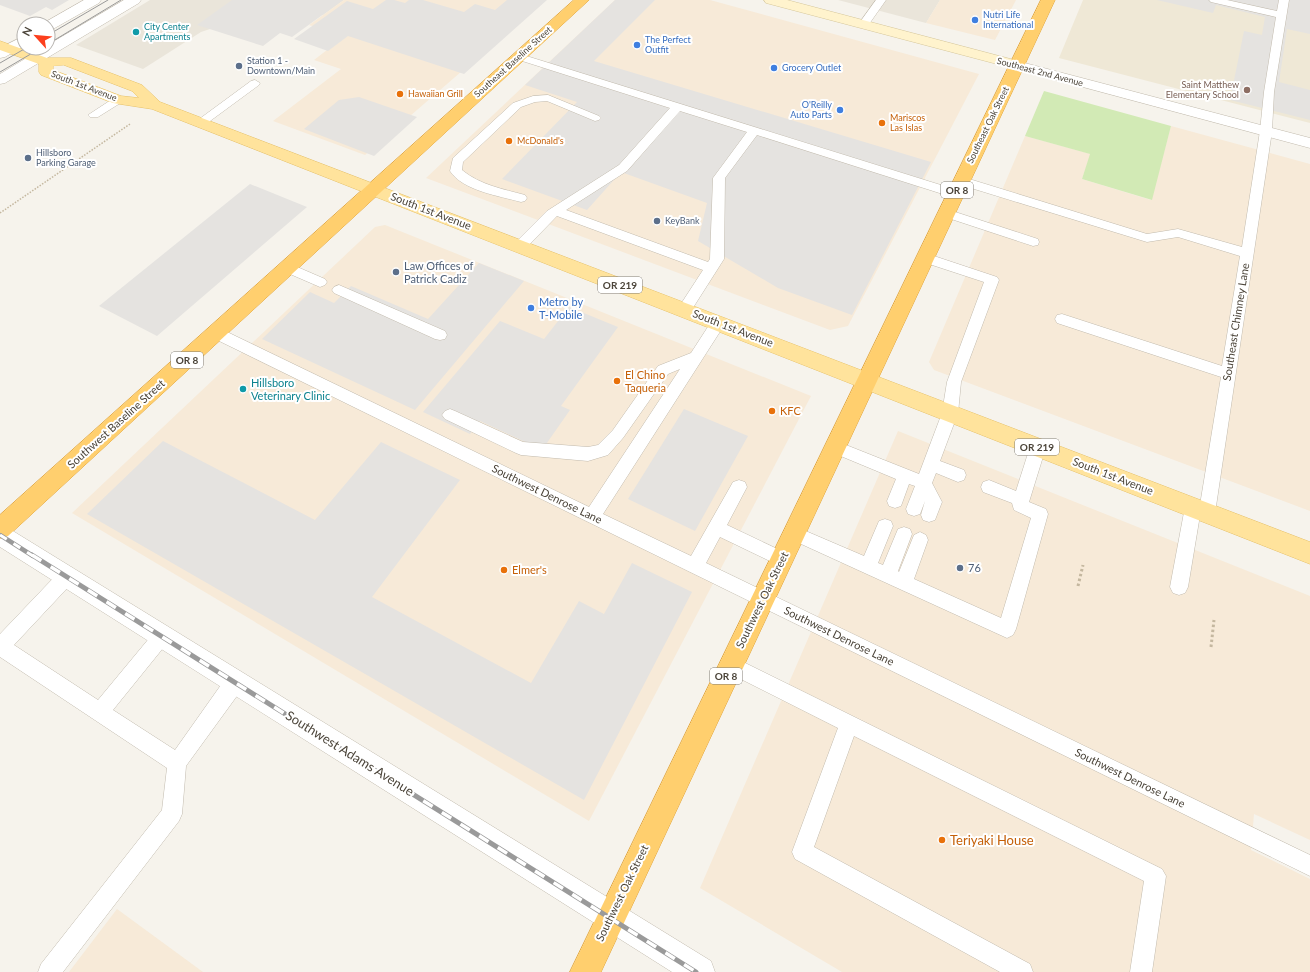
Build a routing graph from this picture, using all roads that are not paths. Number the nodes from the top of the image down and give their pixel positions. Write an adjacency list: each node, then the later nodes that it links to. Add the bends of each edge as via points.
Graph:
1 (94, 0): 10 (street)
2 (134, 0): 15 (street)
3 (582, 0): 14 (highway, Southeast Baseline Street / OR 8)
4 (771, 0): 11 (street, Southeast 2nd Avenue)
5 (881, 0): 11 (lane)
6 (1048, 0): 16 (highway, Southeast Oak Street / OR 8)
7 (1214, 0): 9 (lane)
8 (1284, 0): 9 (lane, Southeast Chimney Lane)
9 (1281, 15): 26 (lane, Southeast Chimney Lane, via 1269,92)
10 (56, 21)
11 (863, 25): 16 (street, Southeast 2nd Avenue)
12 (16, 43): 13 (street)
13 (3, 49): 15 (main road, South 1st Avenue)
14 (520, 57): 21 (lane); 29 (highway, Southeast Baseline Street / OR 8)
15 (41, 61): 17 (street); 19 (main road, South 1st Avenue, via 46,72); 20 (main road, South 1st Avenue, via 66,61 137,88)
16 (1017, 65): 26 (street, Southeast 2nd Avenue); 28 (highway, Southeast Oak Street / OR 8)
17 (0, 80)
18 (255, 83): 24 (lane)
19 (118, 100): 20 (main road, South 1st Avenue); 22 (lane)
20 (155, 105): 24 (main road, South 1st Avenue)
21 (678, 106): 25 (lane); 31 (lane, via 623,168)
22 (94, 115)
23 (595, 118): 30 (lane, via 548,98 533,100 517,105 457,161 456,171 468,181)
24 (202, 122): 29 (main road, South 1st Avenue)
25 (755, 130): 28 (lane); 38 (lane, via 719,178 717,259)
26 (1266, 131): 27 (street, Southeast 2nd Avenue); 35 (lane, Southeast Chimney Lane)
27 (1310, 143)
28 (959, 187): 32 (highway, Southeast Oak Street / OR 8); 35 (lane, via 1147,238 1178,233)
29 (374, 189): 34 (main road, South 1st Avenue / OR 219); 37 (highway, Southwest Baseline Street / OR 8)
30 (520, 198)
31 (555, 211): 34 (lane); 38 (lane)
32 (946, 214): 33 (lane); 36 (highway, Southeast Oak Street / OR 8)
33 (1033, 242)
34 (520, 246): 41 (main road, South 1st Avenue / OR 219)
35 (1246, 253): 47 (lane, Southeast Chimney Lane)
36 (925, 258): 48 (highway, Southeast Oak Street / OR 8); 49 (lane, via 992,280 954,382)
37 (288, 268): 39 (lane); 44 (highway, Southwest Baseline Street / OR 8)
38 (711, 268): 41 (lane)
39 (320, 282)
40 (339, 290): 45 (lane)
41 (684, 310): 43 (main road, South 1st Avenue / OR 219)
42 (1062, 319): 47 (lane)
43 (718, 323): 46 (lane); 48 (main road, South 1st Avenue / OR 219)
44 (216, 333): 64 (lane, Southwest Denrose Lane); 67 (highway, Southwest Baseline Street / OR 8)
45 (440, 335)
46 (696, 357): 50 (lane, via 663,370 618,434 603,450 588,454 521,448); 64 (lane)
47 (1228, 374): 62 (lane, Southeast Chimney Lane)
48 (868, 380): 49 (main road, South 1st Avenue / OR 219); 51 (highway, Southwest Oak Street / OR 8)
49 (950, 413): 52 (main road, South 1st Avenue / OR 219); 53 (lane)
50 (450, 415)
51 (836, 447): 55 (lane); 68 (highway, Southwest Oak Street / OR 8)
52 (1038, 447): 59 (lane); 62 (main road, South 1st Avenue / OR 219)
53 (933, 459): 54 (lane); 57 (lane)
54 (960, 470)
55 (905, 475): 57 (lane); 60 (lane)
56 (990, 481): 59 (lane)
57 (924, 483): 61 (lane); 63 (lane, via 934,502)
58 (739, 487): 66 (lane)
59 (1023, 494): 78 (lane, via 1020,506 1040,514 1007,629)
60 (895, 501)
61 (914, 508)
62 (1200, 510): 72 (main road, South 1st Avenue / OR 219); 79 (lane, Southeast Chimney Lane)
63 (929, 515)
64 (592, 516): 74 (lane, Southwest Denrose Lane)
65 (885, 526): 75 (lane)
66 (717, 528): 73 (lane); 74 (lane)
67 (0, 529)
68 (794, 533): 73 (highway, Southwest Oak Street / OR 8); 75 (lane)
69 (904, 534): 76 (lane)
70 (0, 535): 77 (street, Southwest Adams Avenue)
71 (920, 540): 78 (lane)
72 (1310, 553)
73 (782, 559): 80 (highway, Southwest Oak Street / OR 8)
74 (695, 566): 80 (lane, Southwest Denrose Lane)
75 (868, 566): 76 (lane)
76 (888, 575): 78 (lane)
77 (67, 576): 81 (street, Southwest Adams Avenue); 84 (lane, via 0,647)
78 (904, 582)
79 (1179, 588)
80 (762, 599): 82 (highway, Southwest Oak Street / OR 8); 87 (lane, Southwest Denrose Lane)
81 (162, 636): 83 (street, Southwest Adams Avenue); 84 (lane)
82 (731, 666): 85 (lane); 88 (highway, Southwest Oak Street / OR 8)
83 (235, 682): 86 (lane); 88 (street, Southwest Adams Avenue)
84 (100, 712): 86 (lane)
85 (849, 724): 92 (lane, via 802,852); 93 (lane, via 1155,876)
86 (177, 763): 89 (lane, via 172,814)
87 (1310, 866)
88 (611, 916): 90 (highway, Southwest Oak Street / OR 8); 91 (street, Southwest Adams Avenue)
89 (49, 972)
90 (585, 972)
91 (700, 972)
92 (1022, 972)
93 (1141, 972)

